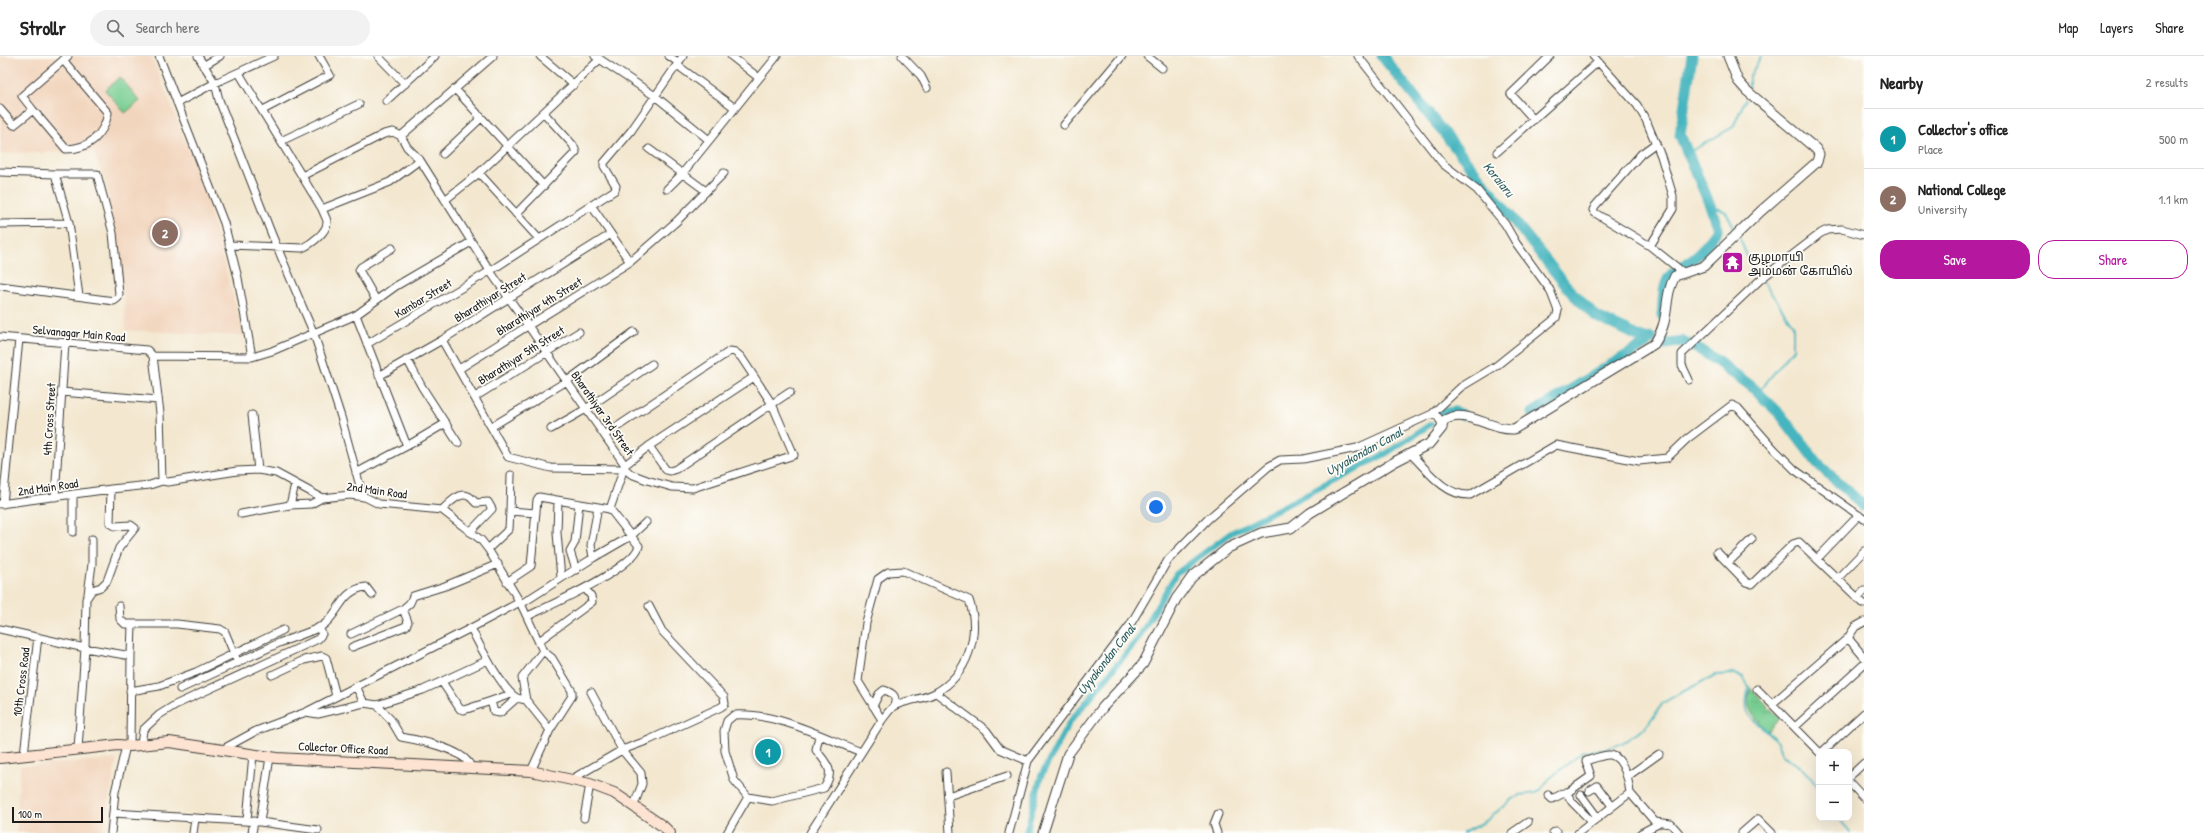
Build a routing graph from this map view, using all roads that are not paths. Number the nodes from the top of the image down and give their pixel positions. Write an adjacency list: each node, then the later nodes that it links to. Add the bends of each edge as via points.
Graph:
1 (159, 56): 35 (street)
2 (198, 56): 24 (street)
3 (220, 56): 24 (street)
4 (274, 56): 26 (street)
5 (319, 56): 40 (street, via 330,75)
6 (378, 56): 29 (street)
7 (493, 56): 32 (street)
8 (540, 56): 30 (street)
9 (669, 56): 23 (street)
10 (683, 56): 23 (street)
11 (731, 56): 27 (street)
12 (777, 56): 27 (street)
13 (902, 56): 31 (street, via 921,76)
14 (1122, 56): 44 (street)
15 (1148, 56): 25 (street)
16 (1358, 56): 110 (street, via 1443,164 1478,190 1505,224 1550,290 1558,311 1556,318 1496,366 1461,387)
17 (1550, 56): 43 (street, via 1511,94)
18 (1728, 56): 79 (street, via 1738,81 1746,91 1816,149 1819,158 1704,266)
19 (431, 57): 29 (street)
20 (65, 58): 39 (street, via 22,96); 39 (street, via 108,113 98,137 87,145 66,149)
21 (598, 58): 30 (street); 33 (street)
22 (1596, 59): 43 (street); 48 (street, via 1637,105)
23 (678, 64): 33 (street); 38 (street)
24 (203, 66): 28 (street)
25 (1162, 68)
26 (239, 73): 28 (street); 40 (street)
27 (759, 78): 38 (street)
28 (215, 83): 35 (street); 75 (street, via 219,100)
29 (406, 84): 34 (street)
30 (574, 84): 41 (street)
31 (927, 88)
32 (455, 89): 42 (street); 45 (street)
33 (655, 96): 47 (street); 64 (street, Kambar Street, via 631,131 604,163 616,186 615,190)
34 (386, 101)
35 (177, 103): 73 (street, via 224,224)
36 (359, 104): 46 (street)
37 (0, 108): 39 (street, via 14,125)
38 (735, 108): 47 (street)
39 (33, 110)
40 (263, 110): 46 (street)
41 (544, 113): 49 (street); 60 (street, via 573,145 576,152)
42 (480, 116): 49 (street); 52 (street, via 477,123)
43 (1534, 120): 51 (street)
44 (1064, 125)
45 (400, 136): 53 (street, Bharathiyar 3rd Street); 59 (street, via 393,132 384,134)
46 (281, 140): 59 (street)
47 (709, 140): 58 (street)
48 (1656, 143): 74 (street, via 1673,196 1673,209); 74 (street, via 1641,154 1593,210 1622,231)
49 (508, 146): 55 (street); 60 (street)
50 (649, 148): 58 (street)
51 (1497, 152)
52 (443, 154)
53 (420, 160): 63 (street, Bharathiyar 3rd Street); 65 (street, via 390,182)
54 (0, 172): 57 (street)
55 (479, 173): 63 (street); 66 (street)
56 (724, 173): 62 (street, Bharathiyar 4th Street)
57 (55, 174): 67 (street); 81 (street, via 97,174 113,233 118,298 114,301)
58 (682, 174): 61 (street); 62 (street)
59 (302, 176): 65 (street)
60 (544, 186): 66 (street)
61 (667, 189)
62 (706, 191): 77 (street, Bharathiyar 4th Street, via 677,221)
63 (445, 200): 72 (street, Bharathiyar 3rd Street)
64 (591, 205): 69 (street); 71 (street, Kambar Street)
65 (322, 208): 75 (street, via 327,221 326,226 307,246)
66 (516, 214): 71 (street)
67 (69, 223): 68 (street); 81 (street)
68 (0, 224)
69 (611, 234): 77 (street); 82 (street, Bharathiyar Street)
70 (1864, 235): 102 (street, via 1842,229 1827,230 1761,279 1682,354 1682,365)
71 (539, 239): 78 (street, Kambar Street)
72 (471, 242): 78 (street, Bharathiyar 3rd Street); 83 (street)
73 (229, 245): 75 (street); 96 (street, via 238,278)
74 (1650, 246): 79 (street)
75 (277, 247): 88 (street)
76 (392, 248): 83 (street, via 358,270)
77 (630, 262): 85 (street, Bharathiyar 4th Street)
78 (490, 270): 82 (street, Bharathiyar 3rd Street); 93 (street, Kambar Street)
79 (1684, 273): 113 (street, via 1675,276 1671,284 1665,324 1654,344 1514,429 1504,430 1459,416 1449,417)
80 (0, 286): 81 (street)
81 (79, 296)
82 (511, 298): 85 (street, Bharathiyar 3rd Street); 91 (street, Bharathiyar Street)
83 (376, 300): 84 (street)
84 (356, 315): 88 (street); 93 (street)
85 (530, 325): 94 (street, Bharathiyar 3rd Street); 99 (street, Bharathiyar 4th Street)
86 (579, 332): 94 (street, Bharathiyar 5th Street)
87 (634, 332): 103 (street)
88 (314, 334): 96 (street); 124 (street)
89 (0, 337): 90 (street, Selvanagar Main Road)
90 (19, 339): 92 (street, Selvanagar Main Road); 135 (street)
91 (442, 340): 97 (street, Bharathiyar Street); 99 (street)
92 (65, 343): 95 (street, Selvanagar Main Road, via 147,350); 104 (street, 4th Cross Street)
93 (367, 344): 100 (street)
94 (548, 352): 103 (street, Bharathiyar 3rd Street); 106 (street, Bharathiyar 5th Street)
95 (153, 356): 96 (street); 107 (street)
96 (252, 357)
97 (407, 359): 100 (street, Bharathiyar Street); 112 (street)
98 (652, 364): 109 (street)
99 (459, 369): 106 (street)
100 (379, 376): 118 (street)
101 (754, 377): 108 (street); 116 (street, via 741,357 730,351); 119 (street)
102 (1688, 380)
103 (567, 381): 109 (street, Bharathiyar 3rd Street); 114 (street)
104 (61, 392): 107 (street); 131 (street, 4th Cross Street)
105 (790, 392): 108 (street)
106 (475, 397): 114 (street)
107 (158, 400): 126 (street)
108 (772, 404): 123 (street); 128 (street, via 794,455 693,488)
109 (586, 409): 115 (street); 116 (street, Bharathiyar 3rd Street)
110 (1432, 414): 113 (street, via 1438,417); 228 (street, via 1357,448 1303,459 1280,460 1262,472 1208,519 1168,560 1130,625)
111 (252, 415): 122 (street)
112 (446, 424): 117 (street); 118 (street)
113 (1442, 424): 120 (street, via 1442,428 1429,444)
114 (492, 427): 121 (street, via 512,459 551,468)
115 (551, 429)
116 (605, 436): 121 (street, Bharathiyar 3rd Street)
117 (458, 443)
118 (407, 446): 124 (street)
119 (649, 446): 121 (street); 123 (street, via 666,470)
120 (1411, 454): 144 (street, via 1444,486 1461,495 1470,495 1556,445 1639,461 1667,458 1687,439 1732,405 1738,408 1795,470); 266 (street, via 1291,528 1261,533 1228,548 1192,577 1176,600 1142,664 1103,707 1068,754)
121 (625, 467): 128 (street, via 631,474); 139 (street, Bharathiyar 3rd Street)
122 (258, 470): 126 (street, 2nd Main Road); 127 (street, 2nd Main Road, via 276,473)
123 (670, 471): 128 (street)
124 (356, 473): 132 (street)
125 (511, 475): 141 (street)
126 (162, 481): 129 (street, 2nd Main Road, via 150,485)
127 (295, 484): 133 (street, 2nd Main Road); 136 (street)
128 (666, 485)
129 (110, 489): 130 (street, 2nd Main Road); 164 (street, via 110,524 131,525 135,528 119,548 107,581)
130 (73, 494): 131 (street, 2nd Main Road); 146 (street)
131 (55, 497): 135 (street, 2nd Main Road)
132 (363, 497): 133 (street, 2nd Main Road, via 350,495); 140 (street, 2nd Main Road, via 379,504)
133 (322, 498): 136 (street, via 310,504)
134 (558, 501): 137 (street); 142 (street, via 539,497); 159 (street, via 557,533)
135 (2, 504)
136 (290, 504): 143 (street)
137 (579, 504): 138 (street); 158 (street, via 575,542 570,551)
138 (598, 507): 139 (street); 154 (street, via 591,545)
139 (610, 508): 148 (street)
140 (442, 510): 147 (street); 147 (street, via 464,495 476,503 488,502 492,509)
141 (510, 512): 142 (street); 151 (street, via 509,529)
142 (536, 513): 161 (street, via 531,566)
143 (242, 514)
144 (1861, 517): 155 (street)
145 (646, 522): 148 (street)
146 (73, 532)
147 (470, 532): 151 (street)
148 (631, 536): 154 (street); 162 (street, via 639,546 638,552 627,562)
149 (92, 539): 164 (street)
150 (1752, 539): 156 (street)
151 (488, 549): 157 (street)
152 (1864, 551): 160 (street)
153 (1717, 552): 156 (street)
154 (593, 558): 158 (street)
155 (1817, 559): 156 (street, via 1801,544 1796,543 1752,584 1746,582); 160 (street)
156 (1728, 563)
157 (498, 564): 161 (street); 171 (street, via 413,596)
158 (576, 570): 159 (street)
159 (561, 578): 167 (street)
160 (1837, 579): 166 (street)
161 (507, 582): 167 (street)
162 (585, 588): 172 (street); 182 (street, via 592,602)
163 (1864, 591): 166 (street)
164 (88, 595): 184 (street)
165 (372, 595): 175 (street, via 366,587 359,589 342,600 329,620)
166 (1857, 598): 168 (street)
167 (521, 603): 172 (street); 176 (street)
168 (1864, 604)
169 (119, 606): 174 (street, via 121,622)
170 (649, 606): 221 (street, via 662,631 724,697 725,704)
171 (403, 609): 179 (street); 183 (street, via 408,622 406,626)
172 (528, 616): 182 (street)
173 (1864, 622): 181 (street, via 1855,627)
174 (132, 624): 186 (street, via 217,628 224,632); 187 (street)
175 (319, 627): 190 (street); 215 (street, via 322,634 318,639 175,705 160,715 143,730)
176 (471, 628): 189 (street); 194 (street)
177 (0, 629): 180 (street)
178 (283, 630): 186 (street)
179 (351, 634)
180 (38, 637): 184 (street); 223 (street, 10th Cross Road)
181 (1848, 638): 188 (street); 205 (street)
182 (539, 641): 185 (street)
183 (352, 647)
184 (85, 648): 187 (street); 217 (street)
185 (543, 651): 202 (street, via 522,678); 213 (street, via 552,658 572,691 572,696)
186 (233, 653): 190 (street); 197 (street, via 196,672 159,686)
187 (131, 656): 197 (street)
188 (1864, 657)
189 (488, 660): 193 (street); 201 (street)
190 (238, 663): 195 (street)
191 (1864, 664): 212 (street)
192 (272, 675): 200 (street, via 304,660 322,656 326,658)
193 (442, 682): 203 (street, via 460,709); 206 (street)
194 (356, 686): 200 (street); 204 (street)
195 (180, 689)
196 (1757, 689): 205 (street)
197 (130, 691): 216 (street)
198 (591, 692): 221 (street)
199 (936, 693): 207 (street, via 963,667 969,652 974,635 969,600 903,571 888,572 878,579 873,593 860,660 858,681); 208 (street); 228 (street, via 986,730 1000,749)
200 (336, 696): 209 (street)
201 (514, 696): 202 (street); 203 (street); 203 (street, via 497,714)
202 (526, 700): 213 (street)
203 (491, 701)
204 (364, 703): 206 (street); 209 (street, via 318,714)
205 (1772, 704): 212 (street)
206 (377, 705): 230 (street, via 401,737 416,739 459,754)
207 (874, 706): 208 (street, via 879,694 884,690 894,696); 211 (street)
208 (894, 706): 211 (street)
209 (306, 712): 218 (street, via 256,731)
210 (1864, 713): 220 (street)
211 (882, 720): 222 (street)
212 (1795, 727): 219 (street)
213 (550, 730): 231 (street)
214 (819, 736): 222 (street); 245 (street, via 816,750 830,771 830,778 824,788 772,801); 245 (street, via 767,718 734,714 724,730 725,752 734,780)
215 (142, 745): 216 (main road, Collector Office Road); 218 (main road, Collector Office Road, via 169,742)
216 (128, 746): 217 (main road, Collector Office Road); 249 (street, via 115,792)
217 (78, 749): 223 (main road, Collector Office Road)
218 (223, 749): 224 (main road, Collector Office Road)
219 (1817, 749)
220 (1823, 749)
221 (622, 750): 236 (street); 247 (street, via 641,772 643,779)
222 (861, 752): 263 (street)
223 (24, 754): 227 (main road, Collector Office Road)
224 (253, 754): 226 (main road, Collector Office Road); 254 (street)
225 (1659, 754): 235 (street)
226 (270, 757): 230 (main road, Collector Office Road); 254 (street)
227 (0, 758)
228 (1028, 761): 265 (street)
229 (1864, 763): 233 (street)
230 (471, 767): 231 (main road, Collector Office Road)
231 (531, 771): 236 (main road, Collector Office Road)
232 (946, 772): 244 (street)
233 (1852, 775)
234 (1008, 776): 244 (street)
235 (1628, 776): 240 (street, via 1614,757 1609,755 1588,760 1586,766 1591,776); 241 (street)
236 (572, 779): 237 (main road, Collector Office Road)
237 (590, 784): 247 (main road, Collector Office Road, via 614,793); 251 (street)
238 (1852, 785): 246 (street)
239 (1589, 791): 248 (street, via 1597,786)
240 (1567, 793): 242 (street, via 1552,799); 253 (street, via 1572,802)
241 (1630, 793): 248 (street); 256 (street)
242 (1548, 795)
243 (1581, 795): 253 (street)
244 (948, 796): 264 (street)
245 (748, 797): 262 (street)
246 (1864, 798)
247 (634, 805): 261 (main road, Collector Office Road)
248 (1612, 806): 253 (street)
249 (113, 813): 252 (street); 258 (street)
250 (1218, 814): 267 (street, via 1214,824)
251 (584, 818)
252 (195, 819): 254 (street); 259 (street)
253 (1595, 820): 269 (street)
254 (253, 821): 257 (street); 260 (street)
255 (1528, 822): 268 (street)
256 (1658, 824): 270 (street); 271 (street, via 1671,824)
257 (318, 830)
258 (111, 833)
259 (193, 833)
260 (252, 833)
261 (670, 833)
262 (727, 833)
263 (810, 833)
264 (950, 833)
265 (1009, 833)
266 (1043, 833)
267 (1217, 833)
268 (1512, 833)
269 (1578, 833)
270 (1641, 833)
271 (1679, 833)
272 (1742, 833): 273 (street, via 1758,819)
273 (1772, 833)

